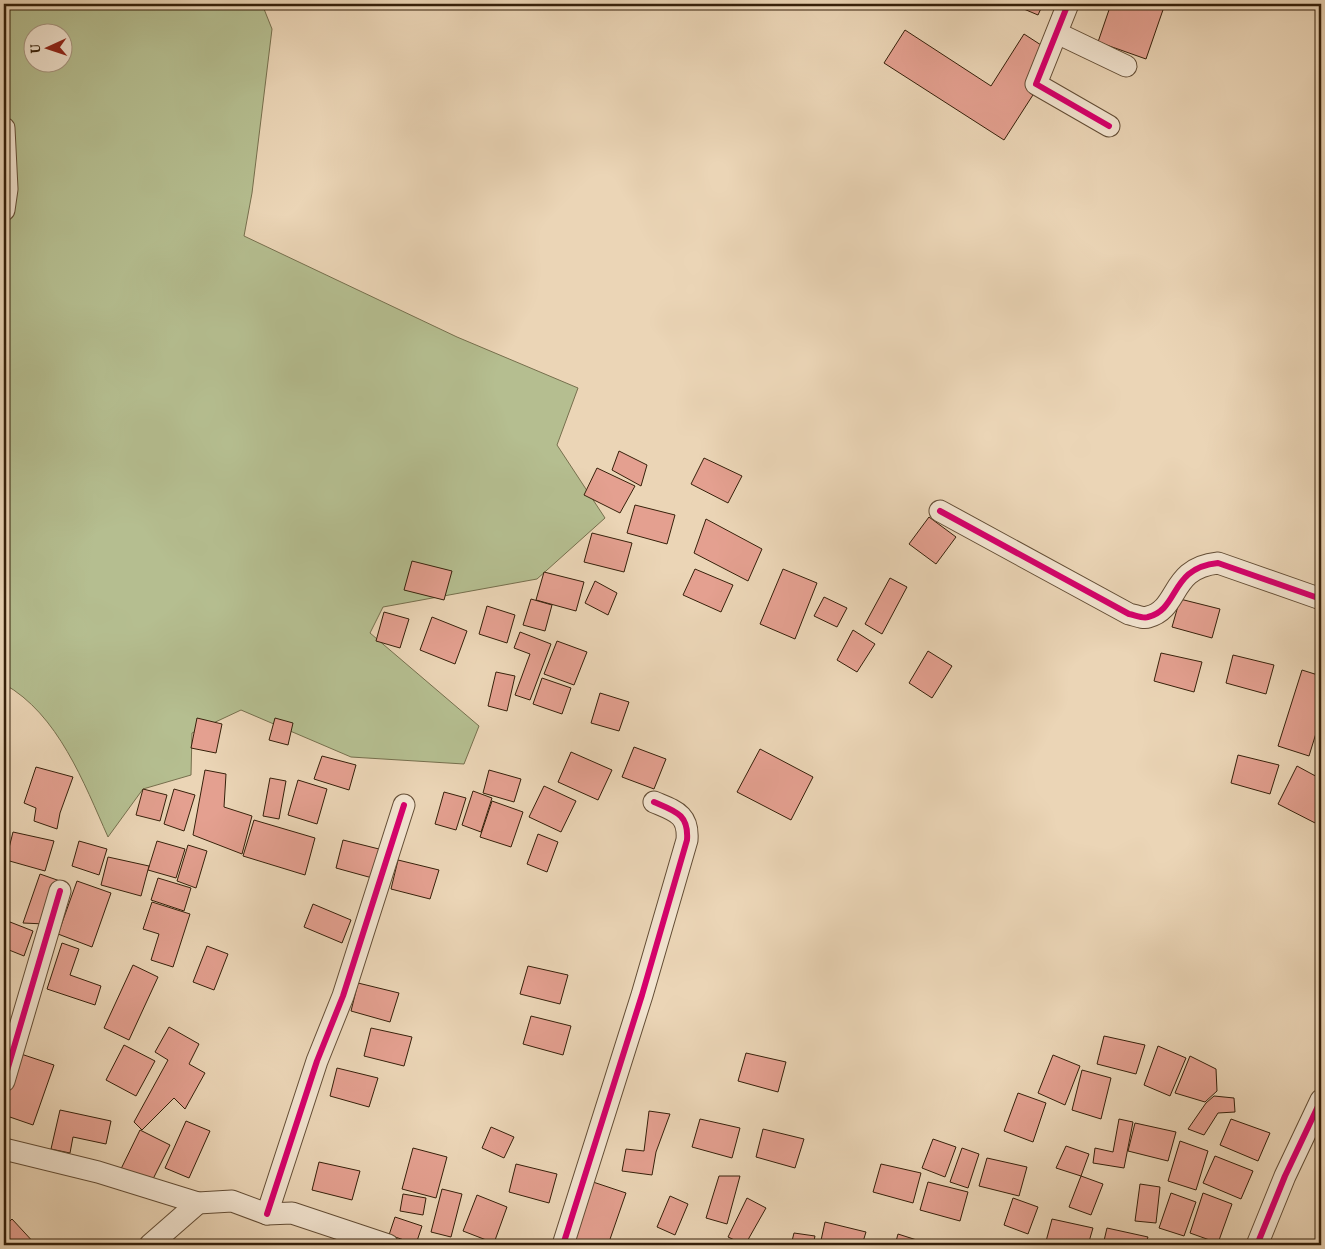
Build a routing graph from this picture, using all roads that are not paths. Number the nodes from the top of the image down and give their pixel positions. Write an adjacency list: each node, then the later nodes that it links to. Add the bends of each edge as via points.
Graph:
1 (1068, 4): 2 (street)
2 (1057, 33): 3 (street); 4 (street, via 1036,84)
3 (1126, 66)
4 (1109, 126)
5 (4, 128): 6 (street, via 7,189)
6 (4, 210)
7 (940, 511): 8 (street, via 1129,614 1146,618 1160,612 1184,576 1201,564 1218,563)
8 (1321, 599)
9 (654, 802): 19 (street, via 679,813 688,828 687,840)
10 (404, 805): 16 (street, via 343,996 317,1061)
11 (60, 891): 12 (street)
12 (4, 1081)
13 (1321, 1100): 20 (street)
14 (4, 1149): 15 (street, via 98,1172)
15 (198, 1204): 16 (street, via 232,1201); 17 (street)
16 (266, 1214): 18 (street, via 292,1213)
17 (150, 1245)
18 (388, 1245)
19 (563, 1245)
20 (1257, 1245)

